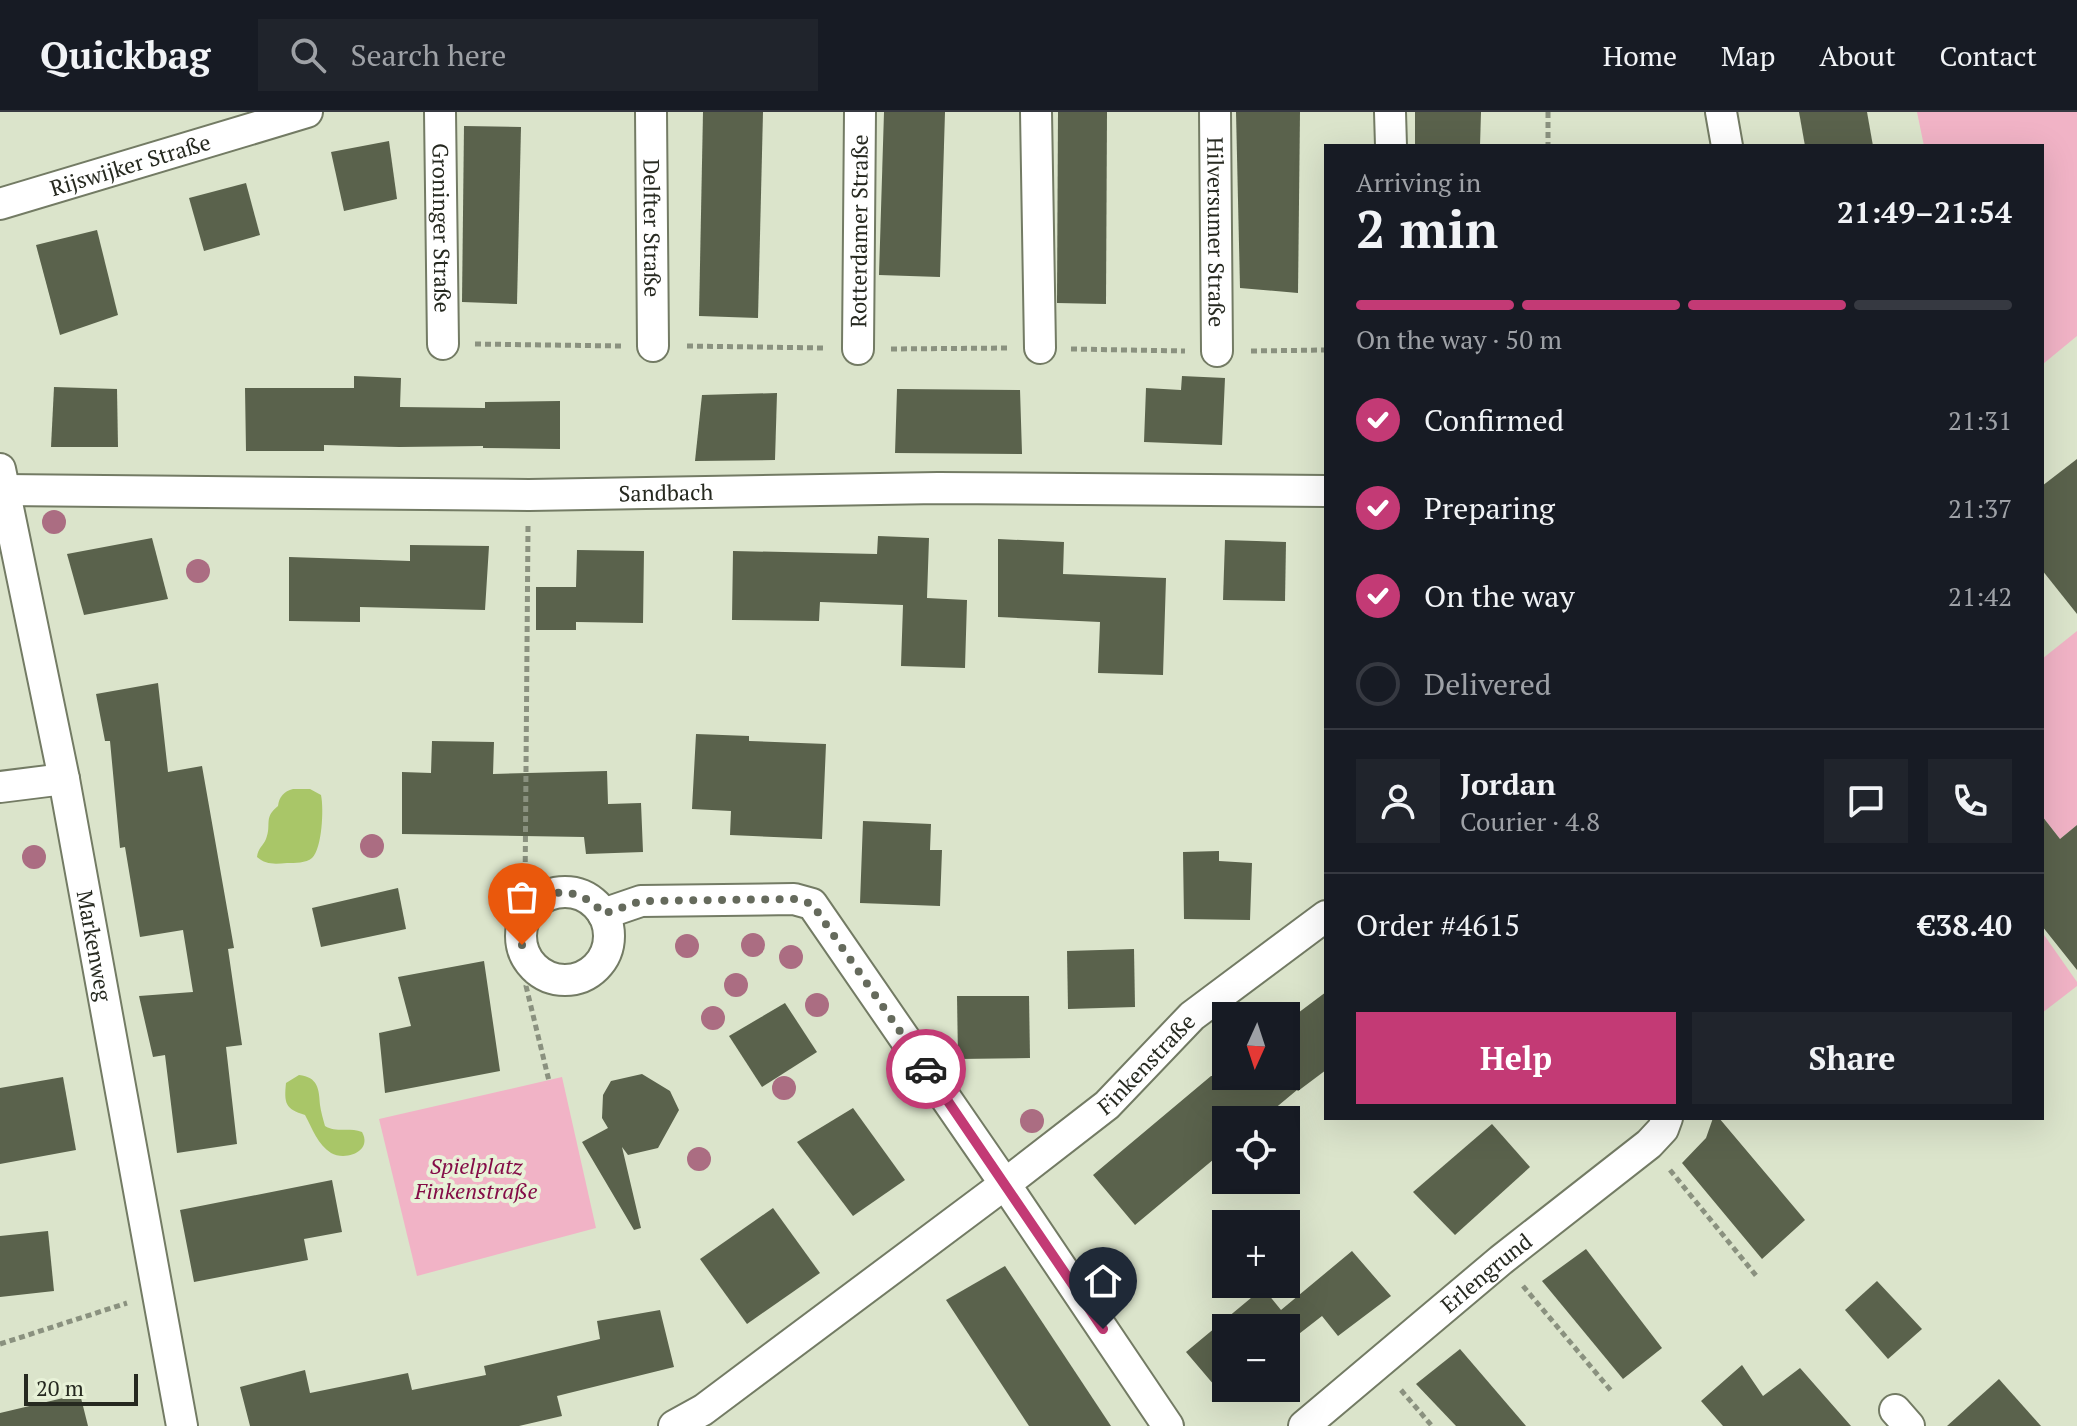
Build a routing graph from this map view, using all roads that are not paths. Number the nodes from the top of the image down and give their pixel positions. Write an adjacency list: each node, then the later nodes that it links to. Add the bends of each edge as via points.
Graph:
1 (307, 112): 11 (street, Rijswijker Straße)
2 (440, 112): 12 (street, Groninger Straße)
3 (651, 112): 13 (street, Delfter Straße)
4 (860, 112): 15 (street, Rotterdamer Straße)
5 (1036, 112): 14 (street)
6 (1215, 112): 16 (street, Hilversumer Straße)
7 (1390, 112): 9 (street)
8 (1721, 112): 10 (street)
9 (1391, 144)
10 (1727, 144)
11 (0, 204)
12 (443, 344)
13 (653, 346)
14 (1040, 348)
15 (858, 349)
16 (1217, 351)
17 (2, 479): 18 (street, Sandbach, via 529,495 938,488); 19 (street, Markenweg)
18 (1324, 491)
19 (64, 779): 20 (street); 25 (street, Markenweg)
20 (0, 787)
21 (603, 914): 21 (street, via 574,893 539,900 521,932 526,957 546,976 573,979 587,974 598,965 609,940); 24 (street, via 641,901 794,899 812,904)
22 (1324, 917): 24 (street, Finkenstraße, via 1192,1016 1107,1105)
23 (1666, 1120): 28 (street, Erlengrund, via 1649,1144)
24 (1005, 1184): 26 (street, Finkenstraße, via 703,1410); 27 (street)
25 (182, 1426)
26 (674, 1426)
27 (1168, 1426)
28 (1304, 1426)

